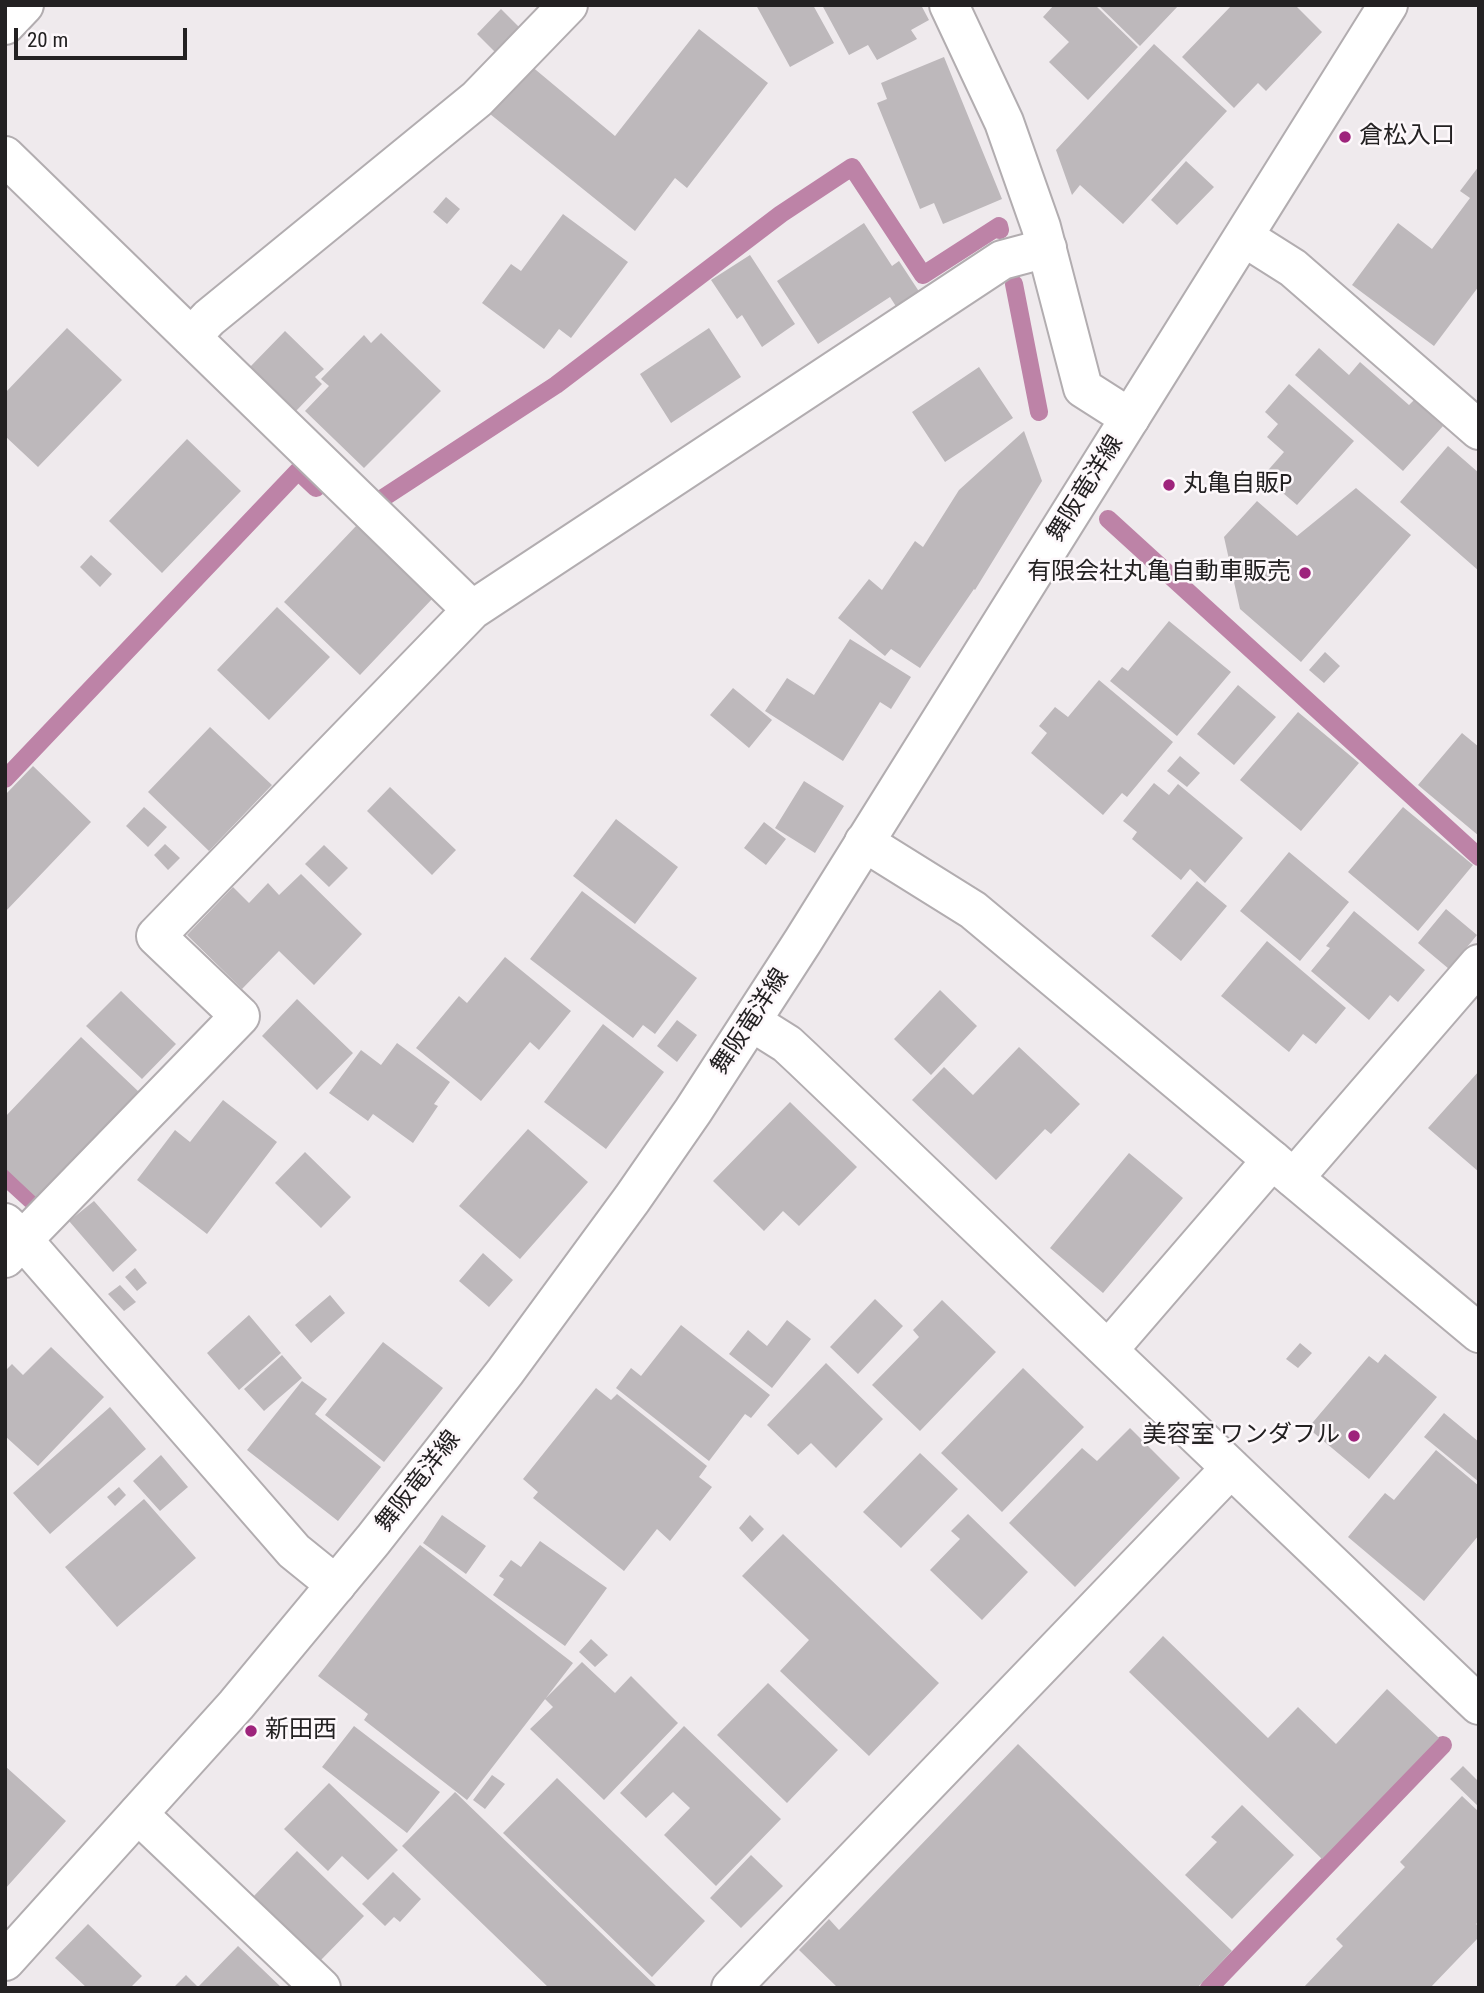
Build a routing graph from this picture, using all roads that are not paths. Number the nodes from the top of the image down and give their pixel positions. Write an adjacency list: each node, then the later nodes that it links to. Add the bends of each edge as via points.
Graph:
1 (24, 5): 5 (street)
2 (568, 5): 9 (street, via 477,99)
3 (949, 5): 8 (street, via 1004,122)
4 (1388, 5): 7 (street, 舞阪竜洋線)
5 (5, 25)
6 (5, 156): 9 (street)
7 (1244, 237): 10 (street, 舞阪竜洋線); 11 (street, via 1293,268)
8 (1047, 248): 10 (street, via 1083,388); 12 (street, via 1002,260)
9 (191, 337): 12 (street)
10 (1130, 418): 13 (street, 舞阪竜洋線)
11 (1479, 430)
12 (472, 610): 17 (street, via 156,936 240,1016)
13 (864, 842): 15 (street, 舞阪竜洋線); 16 (street, via 973,911)
14 (1479, 964): 16 (street)
15 (752, 1022): 19 (street, via 787,1044); 21 (street, 舞阪竜洋線, via 569,1286)
16 (1283, 1169): 18 (street); 19 (street)
17 (11, 1240): 21 (street, via 294,1550)
18 (1479, 1333)
19 (1108, 1350): 20 (street)
20 (1231, 1468): 22 (street); 26 (street)
21 (336, 1585): 23 (street, 舞阪竜洋線)
22 (1479, 1705)
23 (138, 1814): 24 (street, 舞阪竜洋線); 25 (street)
24 (5, 1961)
25 (321, 1988)
26 (731, 1988)

